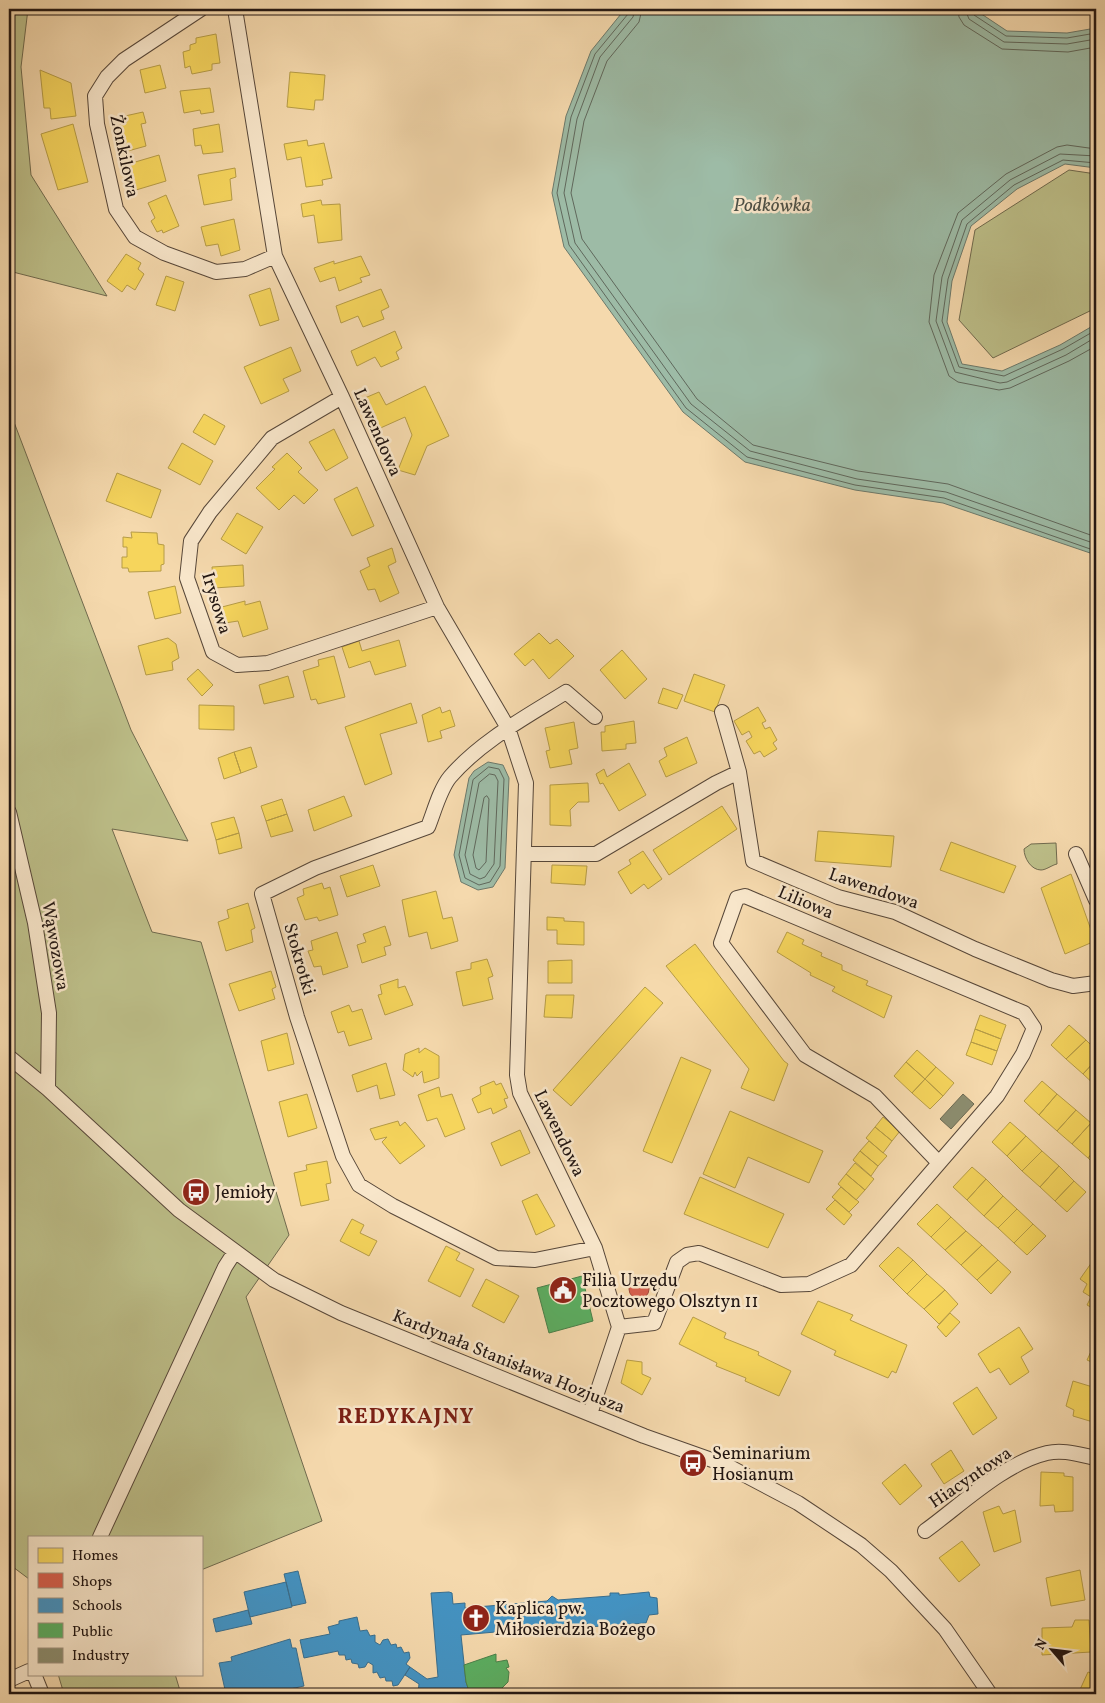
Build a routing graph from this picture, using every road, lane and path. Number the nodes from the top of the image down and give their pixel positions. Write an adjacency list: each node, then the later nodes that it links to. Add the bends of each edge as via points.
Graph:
1 (201, 9): 3 (street, Żonkilowa, via 124,60 107,77 95,96 97,124 116,209 134,237 164,253 216,272 245,269)
2 (235, 9): 3 (street, Lawendowa)
3 (275, 256): 4 (street, Lawendowa)
4 (342, 397): 5 (street, Lawendowa); 5 (street, Irysowa, via 272,438 210,512 192,541 186,578 212,652 237,665 268,663)
5 (436, 607): 8 (street, Lawendowa)
6 (722, 712): 9 (street, Lawendowa)
7 (595, 717): 8 (street, Stokrotki, via 566,692)
8 (508, 728): 11 (street, Lawendowa, via 526,783); 18 (street, Stokrotki, via 449,778 428,827 315,868 262,894 297,1017 343,1156 359,1185 393,1206 496,1258 535,1260)
9 (739, 772): 11 (street, via 716,782 596,854); 14 (street, Lawendowa, via 753,861 838,897 895,912 975,950 1051,980 1073,986)
10 (9, 812): 16 (street, Wąwozowa, via 35,924 49,1013)
11 (524, 854): 18 (street, Lawendowa, via 516,1063 520,1093)
12 (1076, 854): 13 (street)
13 (1096, 900)
14 (1096, 983)
15 (9, 1057): 16 (street, Kardynała Stanisława Hozjusza)
16 (48, 1089): 19 (street, Kardynała Stanisława Hozjusza, via 179,1210)
17 (939, 1163): 17 (street, Liliowa, via 875,1096 805,1055 721,943 737,898 745,896 1024,1013 1034,1028 1023,1054 997,1096); 20 (street, Liliowa, via 850,1265 809,1284 781,1284 699,1253 687,1255 677,1262 654,1323)
18 (595, 1248): 20 (street, Lawendowa)
19 (234, 1253): 21 (street, Kardynała Stanisława Hozjusza, via 274,1280 341,1313); 24 (street)
20 (619, 1327): 21 (street)
21 (590, 1414): 29 (street, Kardynała Stanisława Hozjusza, via 726,1465 798,1504 861,1545 891,1571 938,1622)
22 (1096, 1458): 23 (street, Hiacyntowa, via 1069,1452 1048,1453 1012,1467)
23 (925, 1531)
24 (100, 1536)
25 (28, 1671): 27 (street)
26 (35, 1676): 28 (street)
27 (9, 1680)
28 (42, 1694)
29 (990, 1694)

